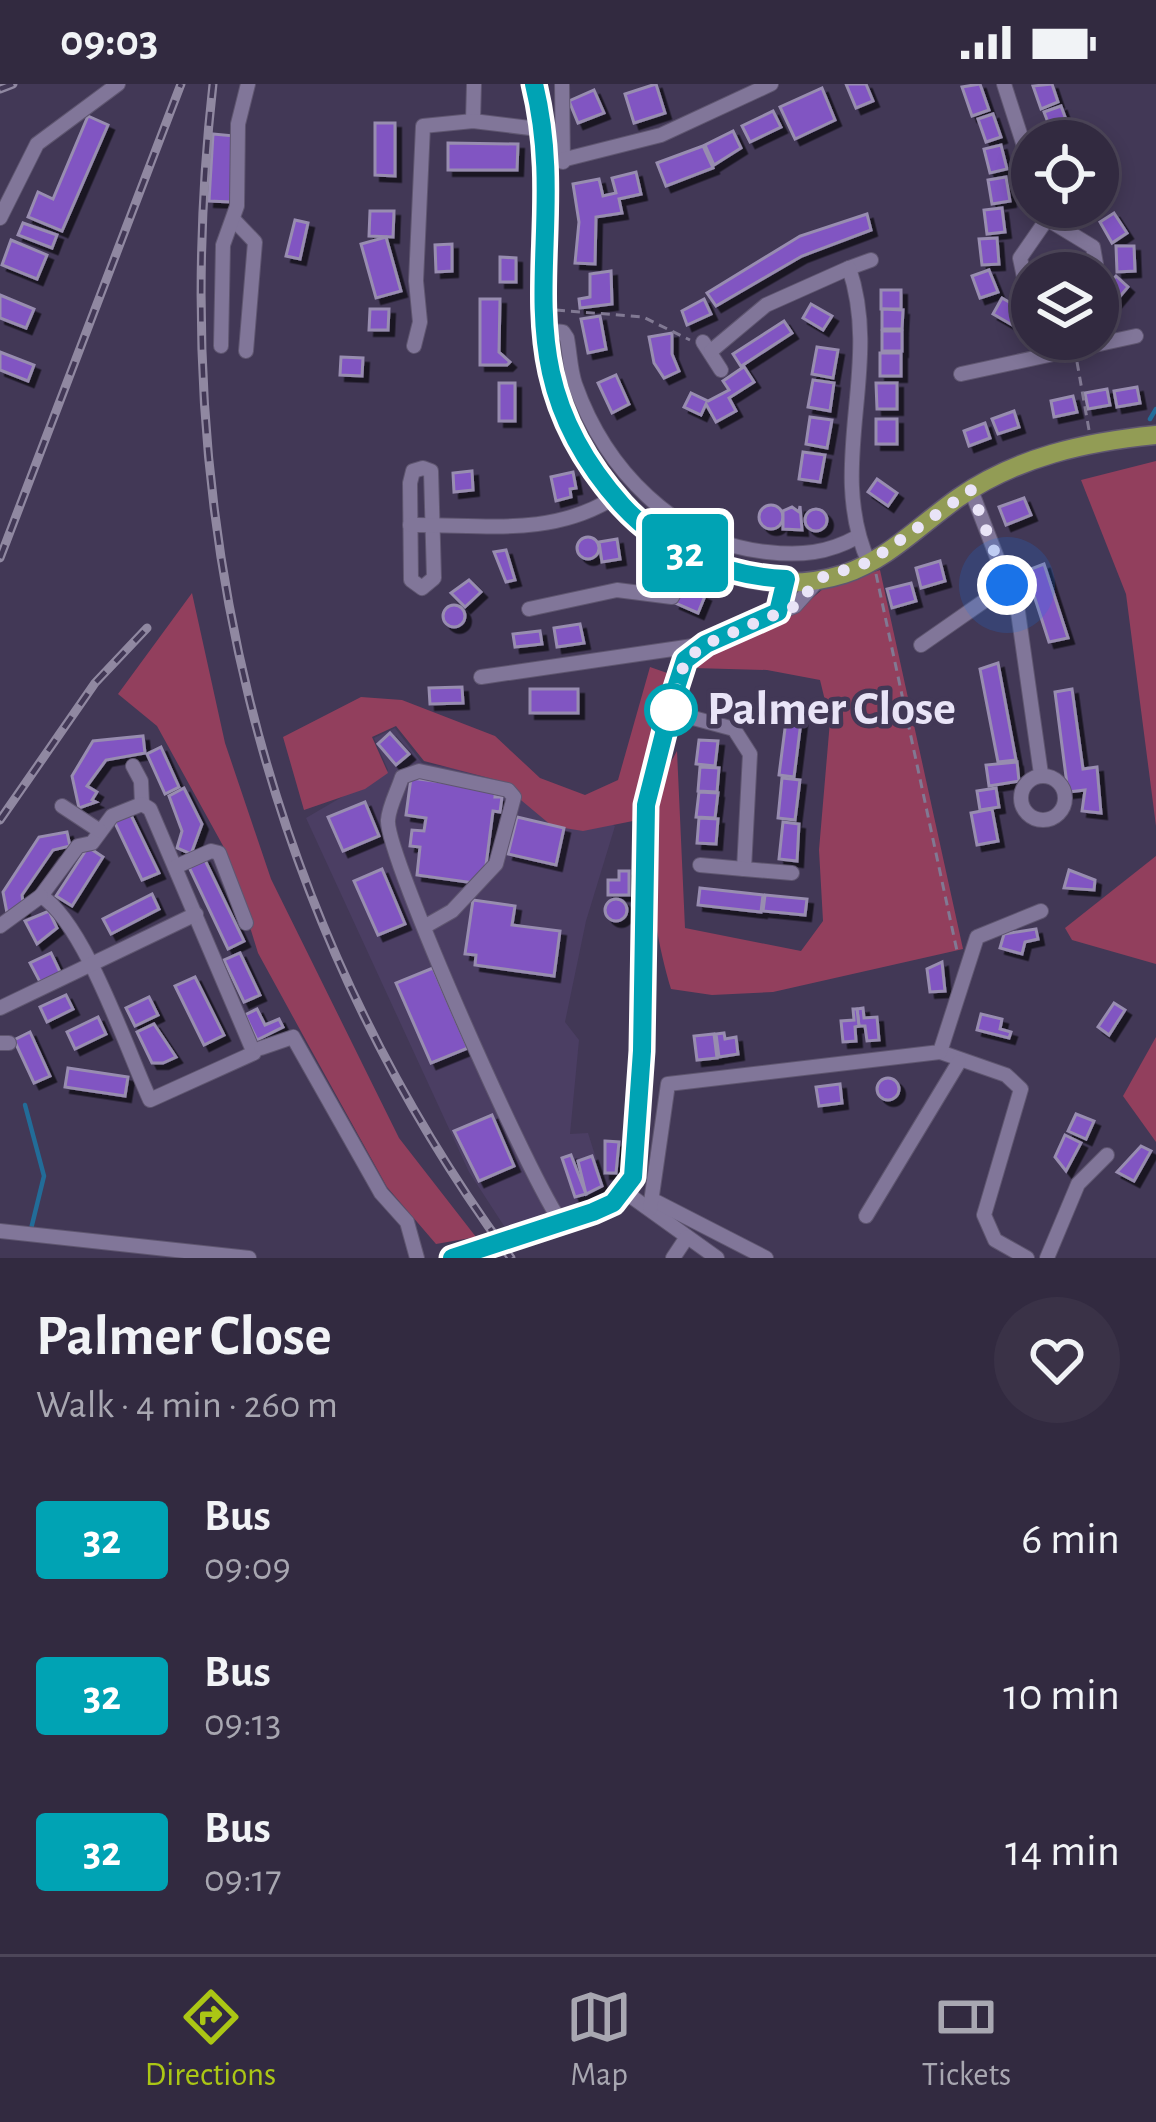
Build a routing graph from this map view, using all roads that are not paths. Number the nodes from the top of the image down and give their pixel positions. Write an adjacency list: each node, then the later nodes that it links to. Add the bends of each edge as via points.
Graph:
1 (118, 84): 12 (street, via 37,144)
2 (248, 84): 13 (street)
3 (474, 84): 9 (street)
4 (534, 84): 10 (main road)
5 (562, 84): 11 (street)
6 (1004, 84): 8 (street)
7 (765, 85): 11 (street, via 661,135)
8 (1016, 120)
9 (473, 121): 10 (street); 22 (street, via 423,126)
10 (546, 130): 11 (main road)
11 (554, 163): 18 (main road)
12 (0, 218)
13 (234, 220): 21 (street, via 223,245); 23 (street, via 255,242)
14 (1067, 228): 15 (street)
15 (1095, 252)
16 (871, 260): 17 (street)
17 (849, 268): 25 (street, via 766,305 707,347); 32 (street, via 862,350 848,473)
18 (544, 330): 29 (main road, via 557,398); 32 (street, via 567,338 580,395 632,481 679,522 722,545 781,554 812,554)
19 (1136, 336): 20 (street)
20 (1119, 338)
21 (221, 346)
22 (414, 346)
23 (246, 351)
24 (1015, 360): 26 (street)
25 (722, 370)
26 (961, 374)
27 (1156, 435): 28 (main road, via 1091,443)
28 (971, 490): 34 (main road); 37 (street)
29 (615, 497): 31 (street, via 578,517 536,526); 33 (main road, via 646,529)
30 (410, 525): 31 (street); 31 (street, via 411,476 422,468 434,478); 31 (street, via 411,580 422,588 434,578)
31 (434, 525)
32 (857, 537): 34 (street)
33 (693, 557): 36 (main road); 38 (street, via 672,597 617,590)
34 (872, 568): 35 (main road)
35 (820, 578): 36 (main road); 39 (street, via 795,606)
36 (786, 579): 39 (street)
37 (1007, 585): 41 (street); 45 (street, via 1024,641)
38 (529, 609)
39 (778, 612): 40 (street)
40 (706, 644): 42 (street); 43 (street, via 685,660)
41 (921, 645)
42 (482, 677)
43 (671, 712): 51 (street, via 734,729 751,754); 65 (street, via 646,805 641,1074)
44 (133, 766): 46 (street)
45 (1041, 774)
46 (142, 804): 48 (street, via 112,816); 50 (street)
47 (62, 806): 48 (street)
48 (100, 831): 53 (street, via 78,845)
49 (700, 865): 51 (street)
50 (176, 867): 55 (street); 56 (street, via 219,853)
51 (744, 868): 52 (street)
52 (792, 873)
53 (41, 896): 57 (street); 59 (street, via 64,914)
54 (1040, 911): 62 (street, via 977,937)
55 (196, 914): 59 (street); 59 (street, via 254,1053 150,1100)
56 (246, 923)
57 (0, 926)
58 (424, 927): 58 (street, via 387,823 402,777 419,772 508,790 514,796 496,864 452,911); 68 (street, via 526,1162)
59 (89, 963): 60 (street)
60 (0, 1008)
61 (261, 1048): 74 (street, via 293,1037 381,1193 407,1222)
62 (940, 1052): 63 (street); 66 (street, via 668,1084)
63 (959, 1062): 67 (street); 79 (street, via 1021,1089 984,1215 990,1235)
64 (1107, 1155): 80 (street, via 1078,1184)
65 (625, 1192): 66 (street); 68 (street)
66 (653, 1205): 70 (street); 78 (street)
67 (866, 1216)
68 (562, 1223): 75 (street)
69 (0, 1231): 71 (street)
70 (686, 1237): 76 (street); 77 (street)
71 (105, 1251): 72 (street)
72 (224, 1257): 73 (street)
73 (249, 1258)
74 (417, 1258)
75 (452, 1258)
76 (673, 1258)
77 (717, 1258)
78 (766, 1258)
79 (1027, 1258)
80 (1047, 1258)

